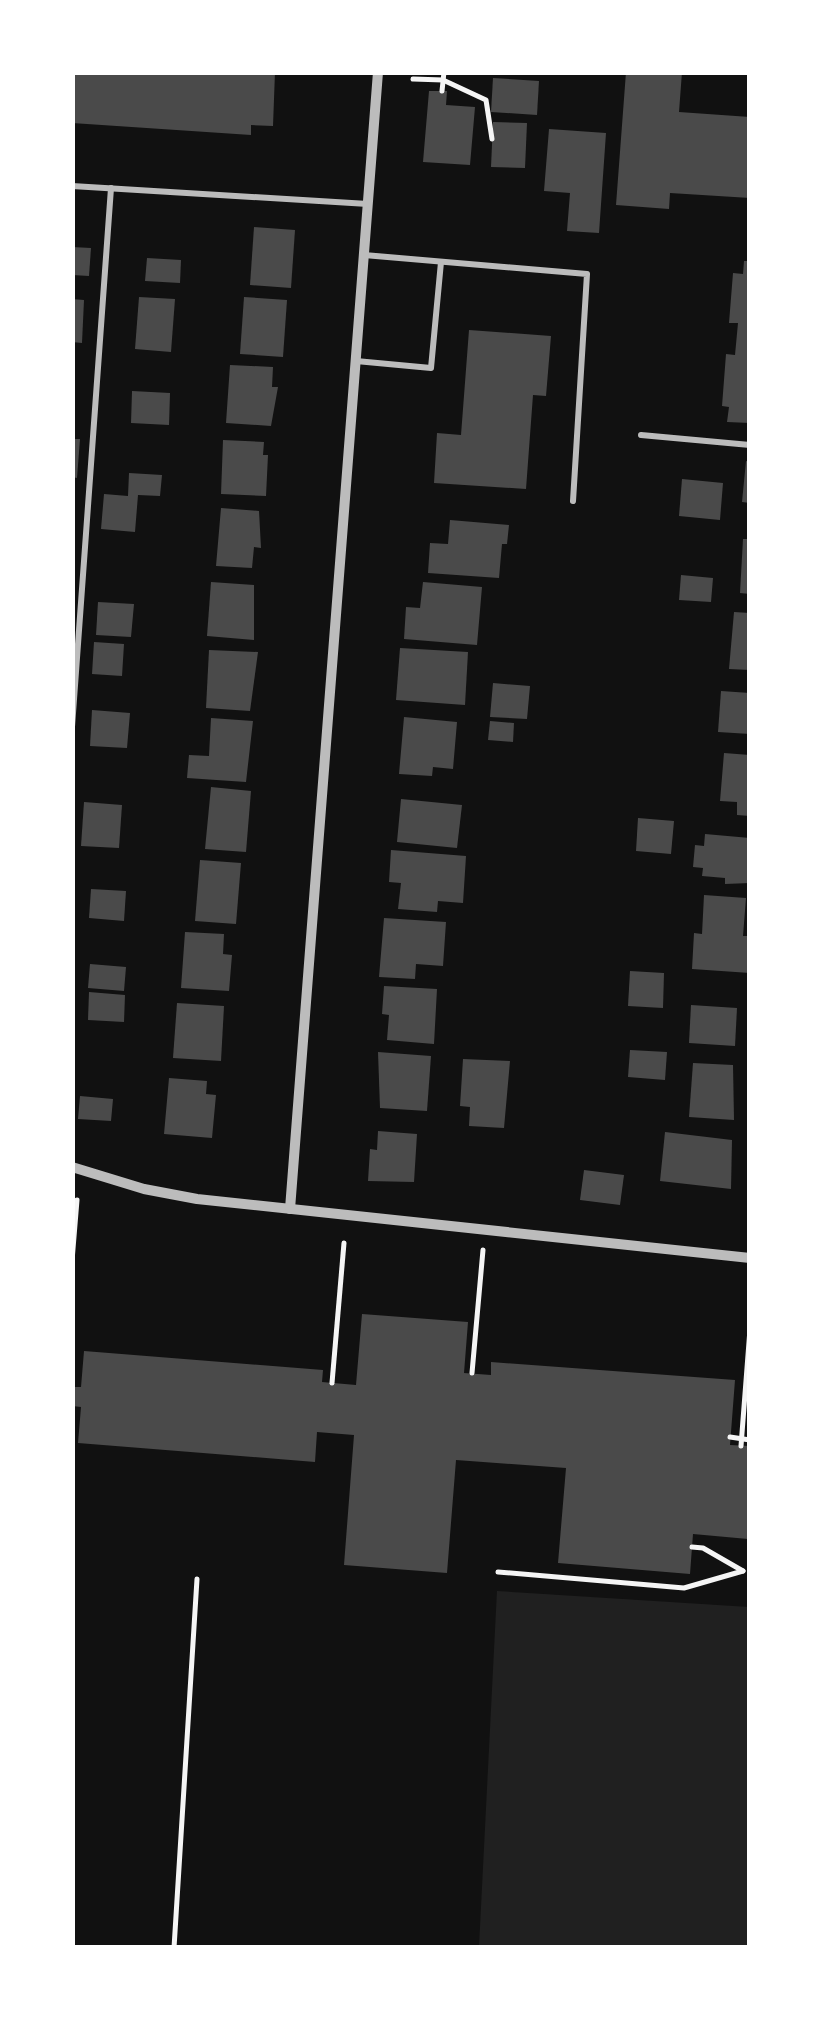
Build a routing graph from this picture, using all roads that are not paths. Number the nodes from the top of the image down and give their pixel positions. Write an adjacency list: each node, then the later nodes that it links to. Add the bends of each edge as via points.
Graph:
1 (378, 72): 4 (street)
2 (72, 186): 3 (lane)
3 (110, 188): 4 (lane); 11 (lane)
4 (368, 204): 5 (street)
5 (364, 255): 6 (lane); 7 (street)
6 (441, 262): 7 (lane, via 431,368); 10 (lane, via 587,274)
7 (356, 361): 13 (street)
8 (641, 435): 9 (lane)
9 (750, 445)
10 (573, 501)
11 (72, 728)
12 (72, 1166): 13 (street, via 170,1195)
13 (290, 1209): 14 (street)
14 (750, 1258)

